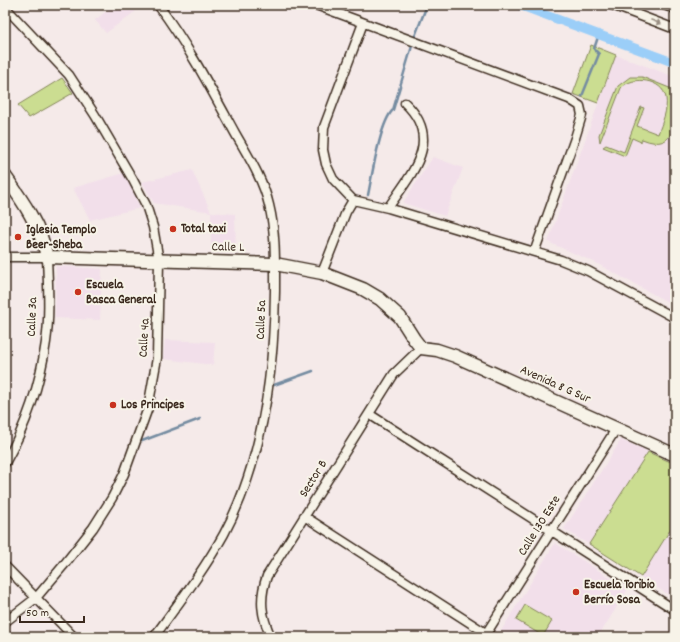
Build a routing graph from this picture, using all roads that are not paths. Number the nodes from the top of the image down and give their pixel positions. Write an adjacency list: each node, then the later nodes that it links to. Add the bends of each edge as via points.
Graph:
1 (158, 5): 17 (street, Calle 5a, via 206,78 262,185 272,222)
2 (316, 5): 7 (street)
3 (612, 5): 8 (street, one-way to 8)
4 (664, 5): 6 (street)
5 (5, 7): 16 (street, Calle 4a, via 69,75 95,115 146,205)
6 (675, 9)
7 (363, 23): 11 (street, via 328,113 322,140 326,164 334,179); 13 (street, via 569,99 580,106 582,115 575,138)
8 (675, 29)
9 (405, 103): 12 (street, via 422,124 423,148 414,170)
10 (5, 176): 15 (street, Calle 3a, via 35,224)
11 (353, 200): 12 (street); 18 (street)
12 (388, 208): 13 (street)
13 (535, 250): 19 (street, via 588,271)
14 (5, 257): 15 (street, Calle L)
15 (47, 257): 16 (street, Calle L); 24 (street, Calle 3a, via 48,315 41,369 26,420)
16 (159, 261): 17 (street, Calle L); 28 (street, Calle 4a, via 157,358 148,408 136,445 115,492 93,528)
17 (275, 264): 18 (street, Calle L); 33 (street, Calle 5a, via 274,335 266,396 246,482 224,534)
18 (322, 273): 20 (street, Calle L, via 363,289 380,299 400,317)
19 (675, 318)
20 (421, 348): 21 (street, Sector B, via 394,374); 22 (street, Avenida 8 G Sur, via 455,356)
21 (369, 414): 25 (street, Sector B); 26 (street)
22 (616, 428): 23 (street, Avenida 8 G Sur); 26 (street, Calle 130 Este)
23 (675, 455)
24 (5, 463)
25 (304, 516): 31 (street); 34 (street, Sector B, via 263,586 262,611)
26 (551, 530): 29 (street); 31 (street, Calle 130 Este)
27 (5, 566): 28 (street)
28 (36, 598): 30 (street, Calle 4a); 32 (street)
29 (675, 610)
30 (5, 622)
31 (487, 636)
32 (74, 637)
33 (154, 637)
34 (271, 637)

